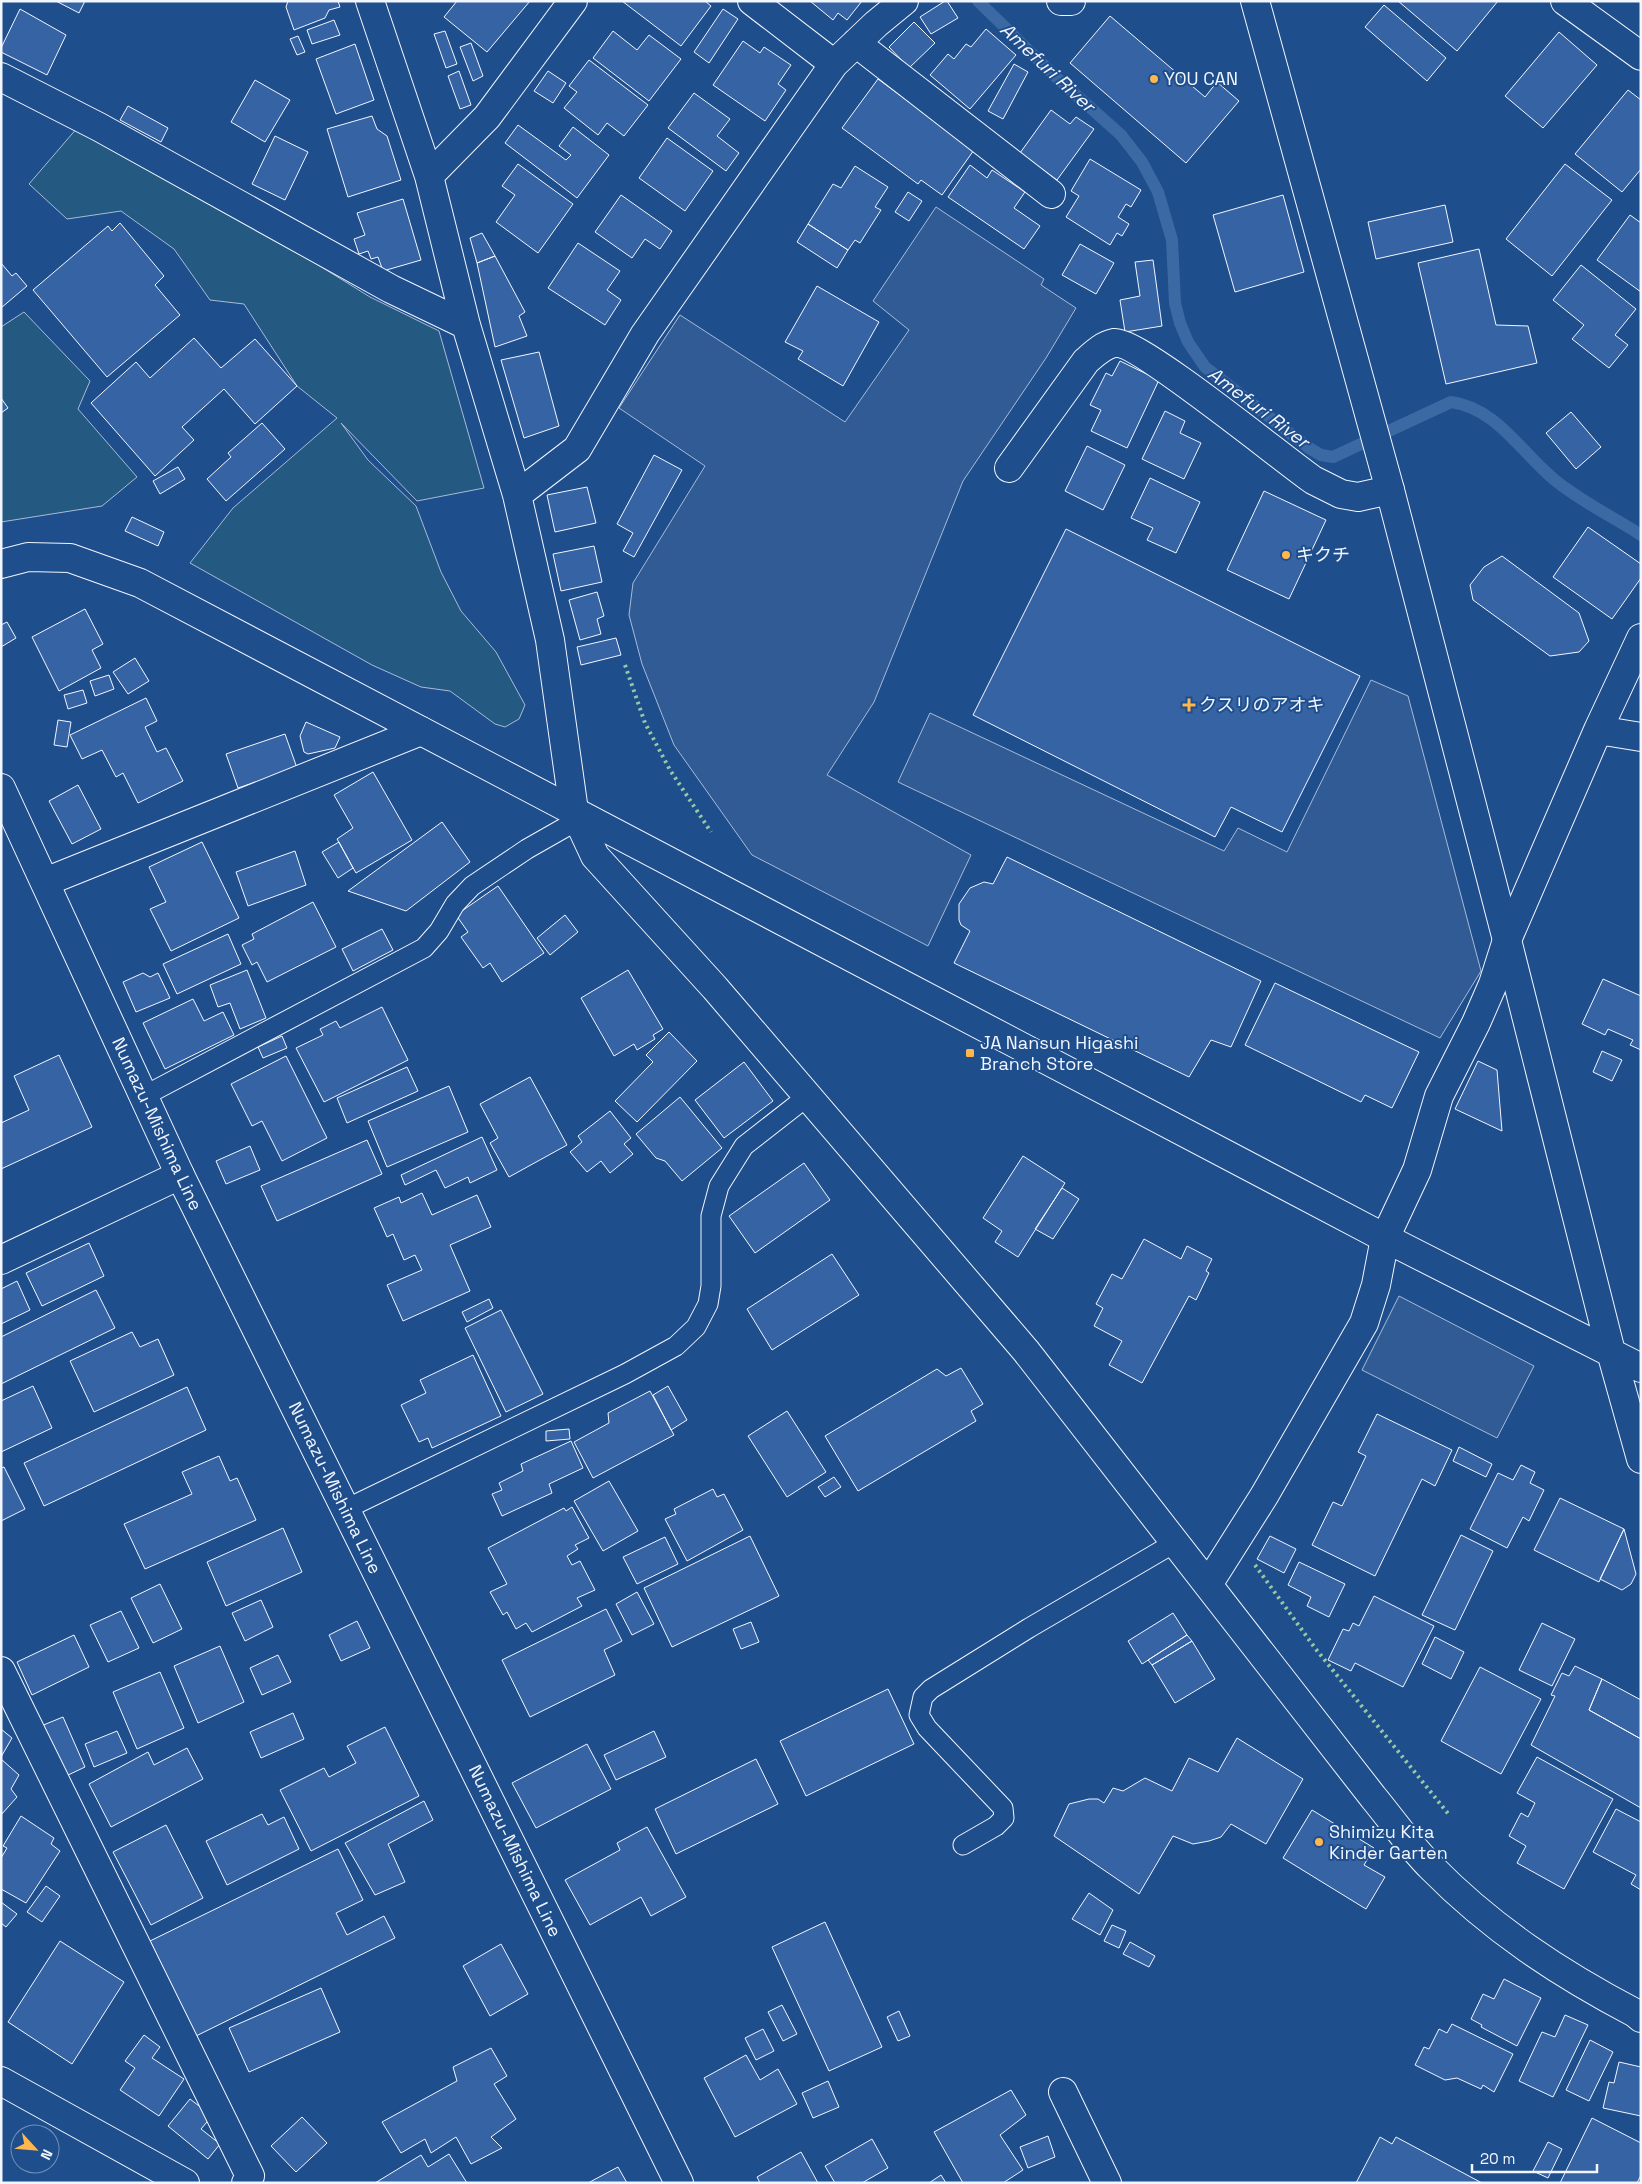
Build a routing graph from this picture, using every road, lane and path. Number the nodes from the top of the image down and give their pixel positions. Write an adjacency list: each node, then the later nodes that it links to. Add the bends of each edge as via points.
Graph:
1 (370, 1): 13 (street)
2 (574, 1): 13 (street, via 487,117)
3 (752, 1): 11 (street)
4 (904, 1): 9 (street)
5 (1061, 1): 6 (street)
6 (1071, 1)
7 (1256, 1): 17 (street)
8 (1566, 1): 10 (street)
9 (856, 43): 11 (street); 14 (street)
10 (1641, 56)
11 (834, 64): 18 (street, via 644,334 577,449)
12 (1, 77): 15 (street, via 99,127 391,289)
13 (429, 176): 15 (street)
14 (1051, 194)
15 (466, 325): 18 (street)
16 (1009, 468): 17 (street, via 1086,361 1102,347 1115,343 1126,345 1160,365 1313,480 1341,494 1358,497)
17 (1390, 490): 27 (street)
18 (517, 495): 25 (street, via 550,640)
19 (1, 564): 22 (street, via 28,557 70,558 105,569 140,583)
20 (1641, 638): 21 (street)
21 (1598, 730): 23 (street); 27 (street)
22 (421, 731): 25 (street); 26 (street)
23 (1641, 736)
24 (1, 788): 26 (street, Numazu-Mishima Line)
25 (576, 816): 28 (lane, via 472,886 424,948); 29 (street, via 595,856); 31 (street)
26 (45, 882): 28 (street, Numazu-Mishima Line)
27 (1507, 940): 31 (street, via 1476,1024 1439,1096 1417,1170); 33 (street)
28 (144, 1096): 30 (street, Numazu-Mishima Line)
29 (808, 1096): 36 (lane, via 744,1146 720,1186 711,1216 708,1304 696,1327 676,1346 625,1374); 37 (street, via 1026,1351)
30 (180, 1175): 32 (street); 36 (street, Numazu-Mishima Line)
31 (1386, 1238): 33 (street); 38 (street, via 1364,1323 1264,1496)
32 (1, 1260)
33 (1610, 1352): 34 (street); 35 (street)
34 (1641, 1368)
35 (1641, 1459)
36 (346, 1509): 46 (street, Numazu-Mishima Line)
37 (1176, 1542): 38 (street); 40 (lane, via 1020,1633 922,1697 919,1715 927,1728 1003,1808 1004,1818 996,1826)
38 (1208, 1583): 41 (street, via 1430,1866 1472,1906 1525,1948)
39 (1, 1671): 45 (street, via 250,2176)
40 (964, 1845)
41 (1641, 2018)
42 (1, 2081): 44 (street)
43 (1063, 2092): 47 (street)
44 (185, 2183)
45 (246, 2183)
46 (679, 2183)
47 (1107, 2183)

